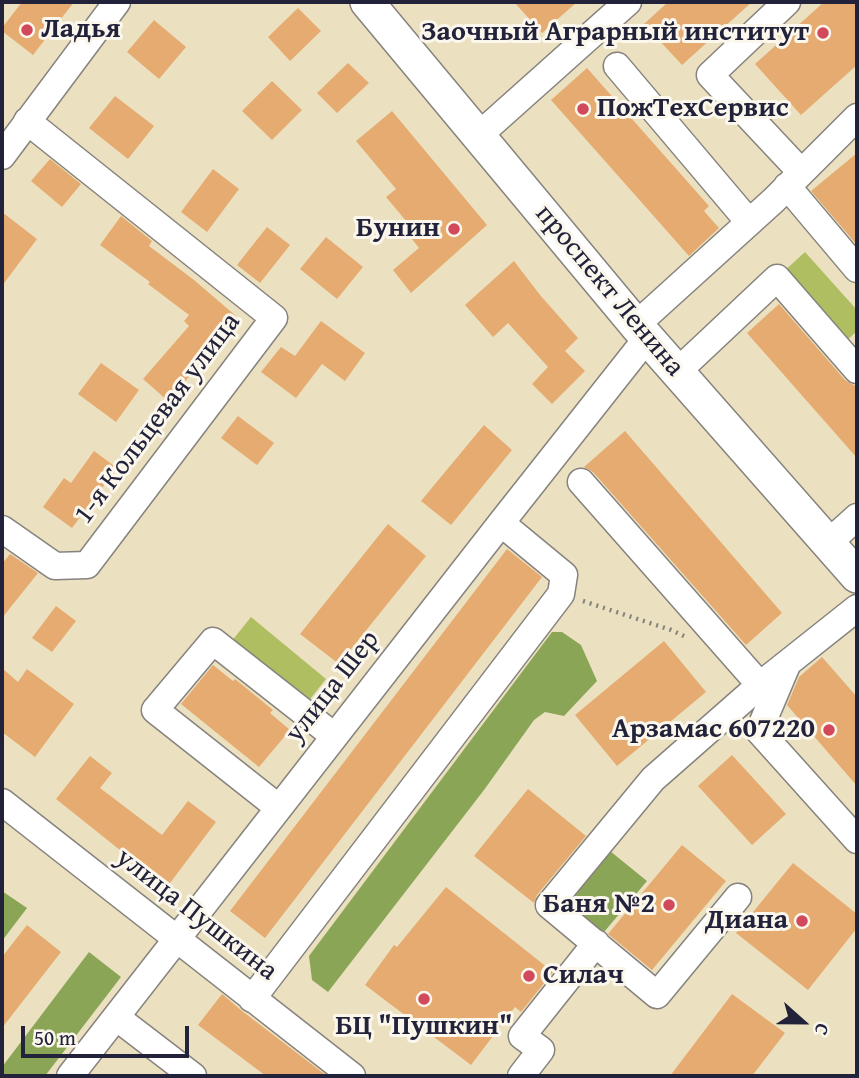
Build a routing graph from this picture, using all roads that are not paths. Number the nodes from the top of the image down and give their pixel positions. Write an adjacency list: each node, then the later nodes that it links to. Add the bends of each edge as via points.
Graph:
1 (117, 2): 7 (street)
2 (367, 2): 8 (main road, проспект Ленина)
3 (628, 2): 8 (street)
4 (787, 2): 10 (street, via 710,75)
5 (617, 66): 11 (street)
6 (857, 117): 10 (street, улица Шер)
7 (27, 121): 9 (street); 19 (street, 1-я Кольцевая улица, via 274,318 87,565 55,566)
8 (478, 136): 13 (main road, проспект Ленина)
9 (2, 156)
10 (794, 179): 11 (street, улица Шер); 12 (street)
11 (749, 222): 13 (street, улица Шер)
12 (857, 269)
13 (642, 332): 15 (main road, проспект Ленина); 18 (street, улица Шер)
14 (857, 370): 15 (street, via 777,278)
15 (677, 372): 20 (main road, проспект Ленина)
16 (581, 482): 24 (street)
17 (857, 517): 20 (street)
18 (501, 523): 25 (street, улица Шер); 32 (street, via 564,575 561,594)
19 (2, 529)
20 (828, 543): 21 (main road, проспект Ленина)
21 (857, 576)
22 (857, 608): 23 (street)
23 (788, 663): 24 (street); 28 (street, via 759,731)
24 (760, 685): 31 (street, via 653,779 549,905)
25 (334, 736): 27 (street, улица Шер); 27 (street, via 214,641 155,710)
26 (2, 802): 30 (street, улица Пушкина)
27 (279, 808): 30 (street, улица Шер)
28 (857, 840)
29 (738, 897): 31 (street, via 657,995)
30 (176, 939): 32 (street, улица Пушкина); 33 (street, улица Шер)
31 (596, 943): 37 (street, via 522,1036 541,1050)
32 (252, 999): 36 (street, улица Пушкина)
33 (116, 1017): 34 (street, улица Шер); 35 (street)
34 (70, 1076)
35 (193, 1076)
36 (352, 1076)
37 (521, 1076)

